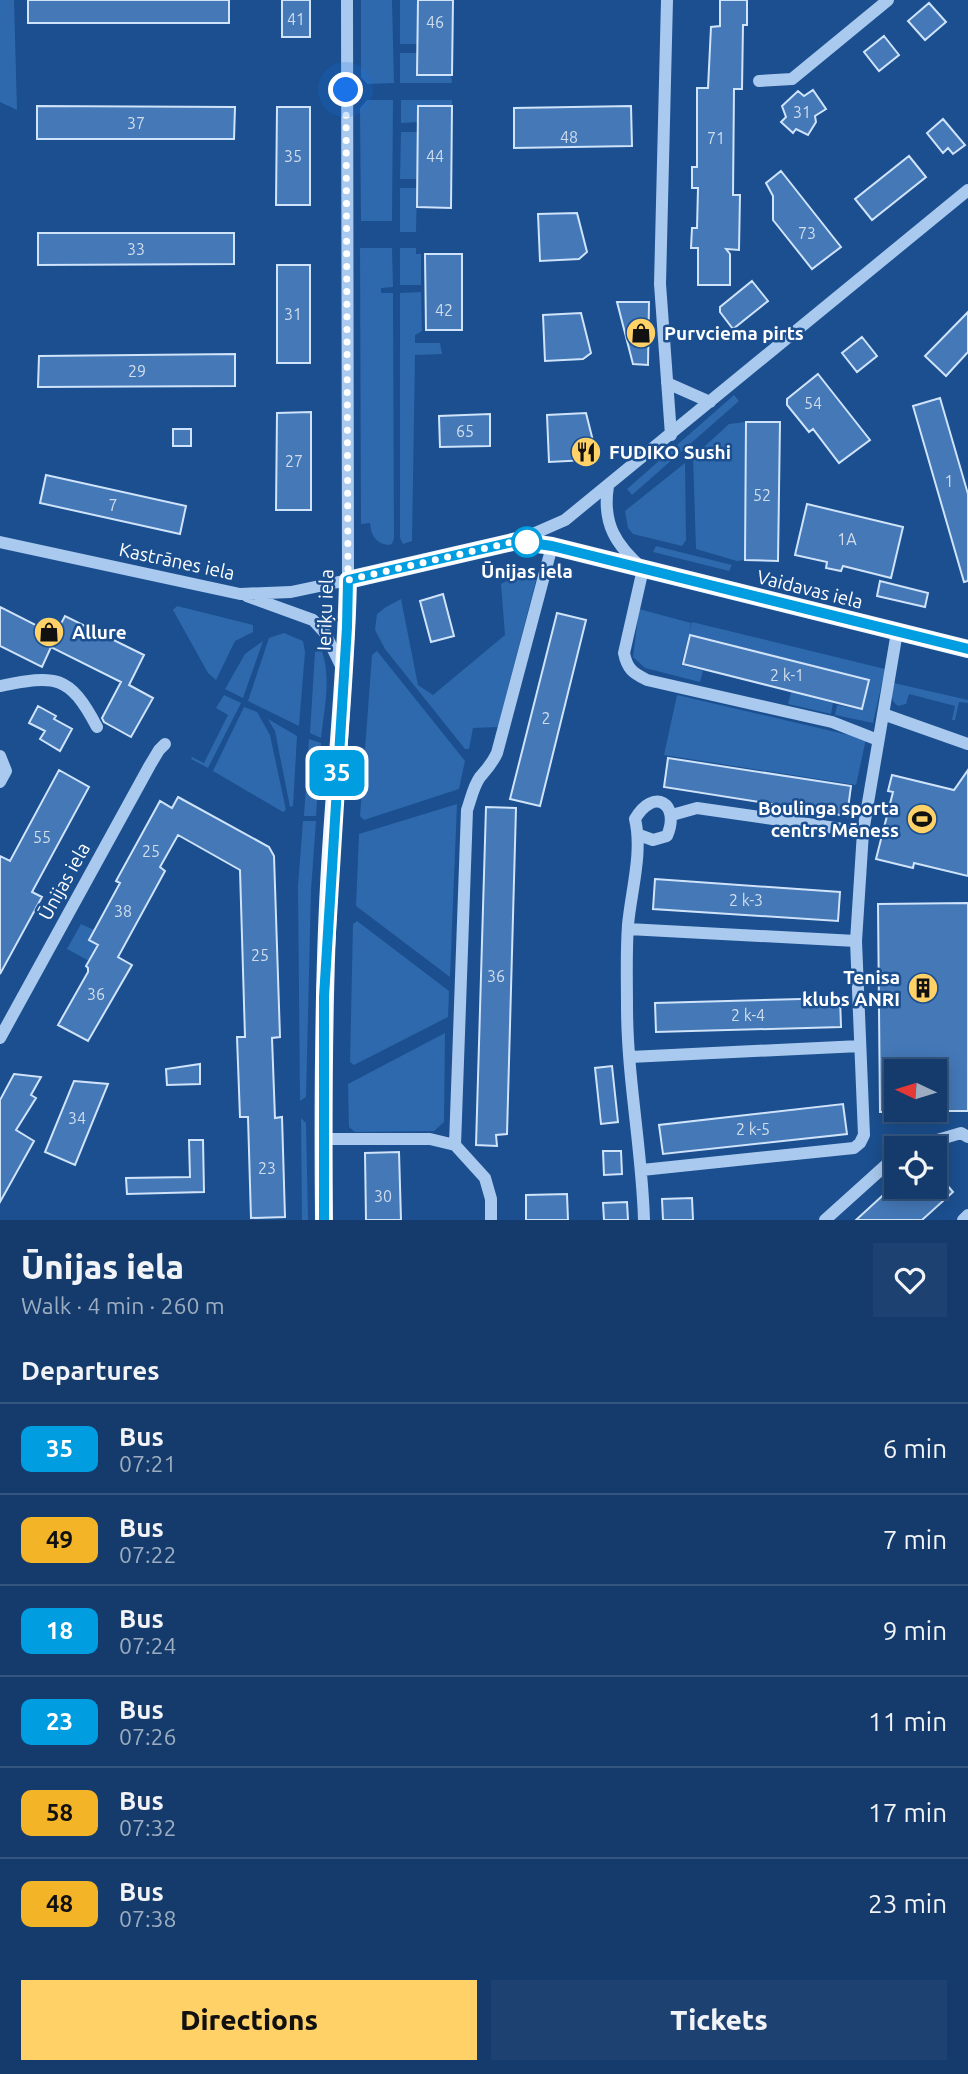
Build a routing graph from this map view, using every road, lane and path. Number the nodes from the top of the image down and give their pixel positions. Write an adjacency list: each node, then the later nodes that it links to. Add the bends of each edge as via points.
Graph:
1 (347, 0): 14 (street, Ieriķu iela)
2 (667, 0): 6 (street, via 660,284)
3 (888, 0): 4 (street, via 792,79)
4 (759, 81)
5 (968, 190): 7 (street)
6 (667, 383): 7 (street); 8 (street)
7 (710, 402): 8 (street)
8 (671, 435): 9 (street)
9 (608, 486): 10 (street, via 565,520); 13 (street, via 606,510 611,530 620,547)
10 (517, 541): 12 (main road, Vaidavas iela); 14 (main road, Vaidavas iela)
11 (0, 542): 15 (street, Kastrānes iela)
12 (552, 546): 13 (main road, Vaidavas iela); 38 (street, via 497,754 467,810)
13 (643, 569): 16 (main road, Vaidavas iela); 22 (street, via 624,653 632,673 832,722)
14 (348, 580): 15 (street, Kastrānes iela, via 291,592); 18 (main road, Ieriķu iela)
15 (240, 594): 18 (street, via 313,620 325,633)
16 (897, 632): 17 (main road, Vaidavas iela); 20 (street)
17 (968, 649)
18 (344, 671): 37 (main road, Ieriķu iela, via 324,997)
19 (0, 687): 21 (street, via 32,679 58,681 82,699)
20 (883, 713): 22 (street); 24 (street)
21 (97, 727)
22 (878, 740): 28 (street)
23 (165, 744): 32 (street, Ūnijas iela)
24 (968, 744)
25 (0, 756): 26 (street, via 6,771)
26 (0, 782)
27 (672, 815): 28 (street, via 697,808); 29 (street, via 667,836 653,840); 29 (street, via 659,802 642,806 635,819)
28 (863, 832): 31 (street)
29 (639, 835): 30 (street)
30 (628, 929): 31 (street); 34 (street)
31 (856, 941): 33 (street)
32 (0, 1038)
33 (860, 1046): 34 (street); 40 (street, via 864,1135 854,1148)
34 (630, 1057): 40 (street)
35 (947, 1137): 36 (street, via 961,1133)
36 (968, 1137)
37 (323, 1139): 38 (street, via 430,1139); 42 (main road, Ieriķu iela)
38 (455, 1145): 43 (street, via 485,1178)
39 (884, 1167): 45 (street)
40 (642, 1170): 44 (street)
41 (968, 1215): 46 (street)
42 (324, 1220)
43 (491, 1220)
44 (644, 1220)
45 (825, 1220)
46 (963, 1220)

